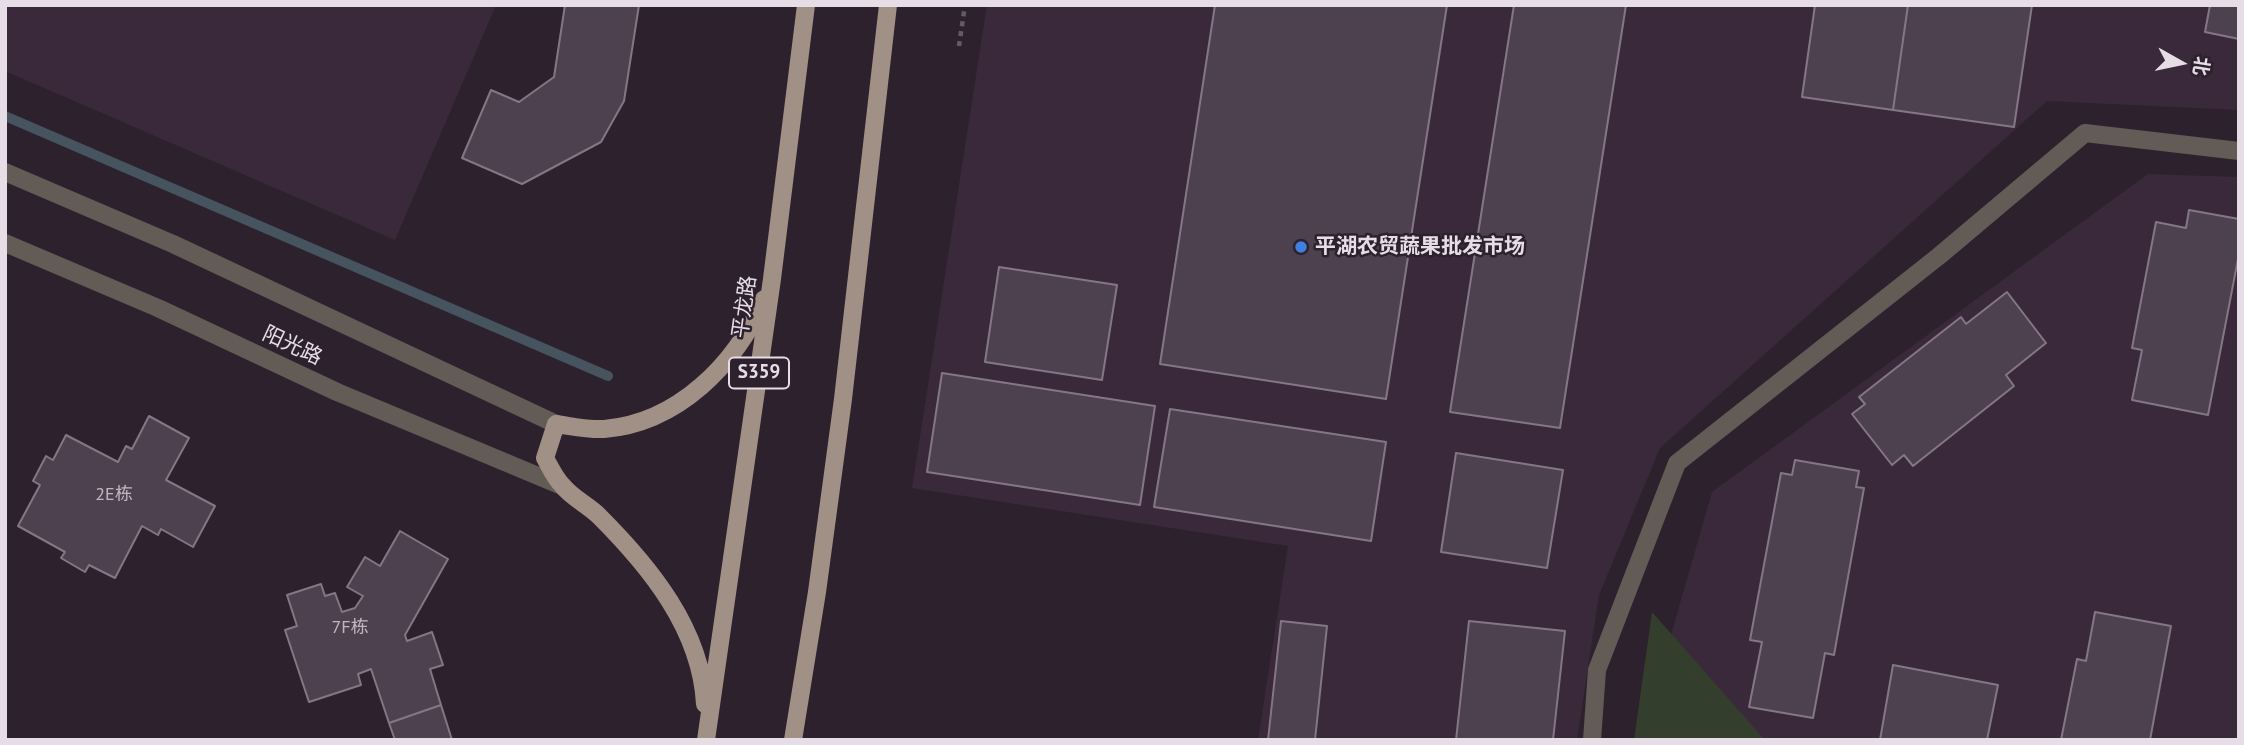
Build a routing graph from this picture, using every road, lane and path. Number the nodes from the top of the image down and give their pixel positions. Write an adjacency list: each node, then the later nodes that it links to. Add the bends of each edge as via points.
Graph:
1 (806, 5): 8 (main road, 平龙路 / S359)
2 (888, 5): 12 (main road, via 844,399)
3 (965, 5): 4 (path)
4 (959, 46)
5 (2239, 151): 13 (street, via 2085,133 1939,256 1677,463 1597,670)
6 (5, 172): 9 (street, 阳光路, via 173,244)
7 (5, 243): 10 (street, 阳光路)
8 (772, 279): 9 (main road, via 734,353 674,407 641,422 603,429); 11 (main road, 平龙路 / S359)
9 (556, 424): 10 (main road, via 545,458)
10 (562, 486): 11 (main road, via 597,513 627,545 680,615 696,652 705,691)
11 (707, 737)
12 (793, 740)
13 (1592, 740)

